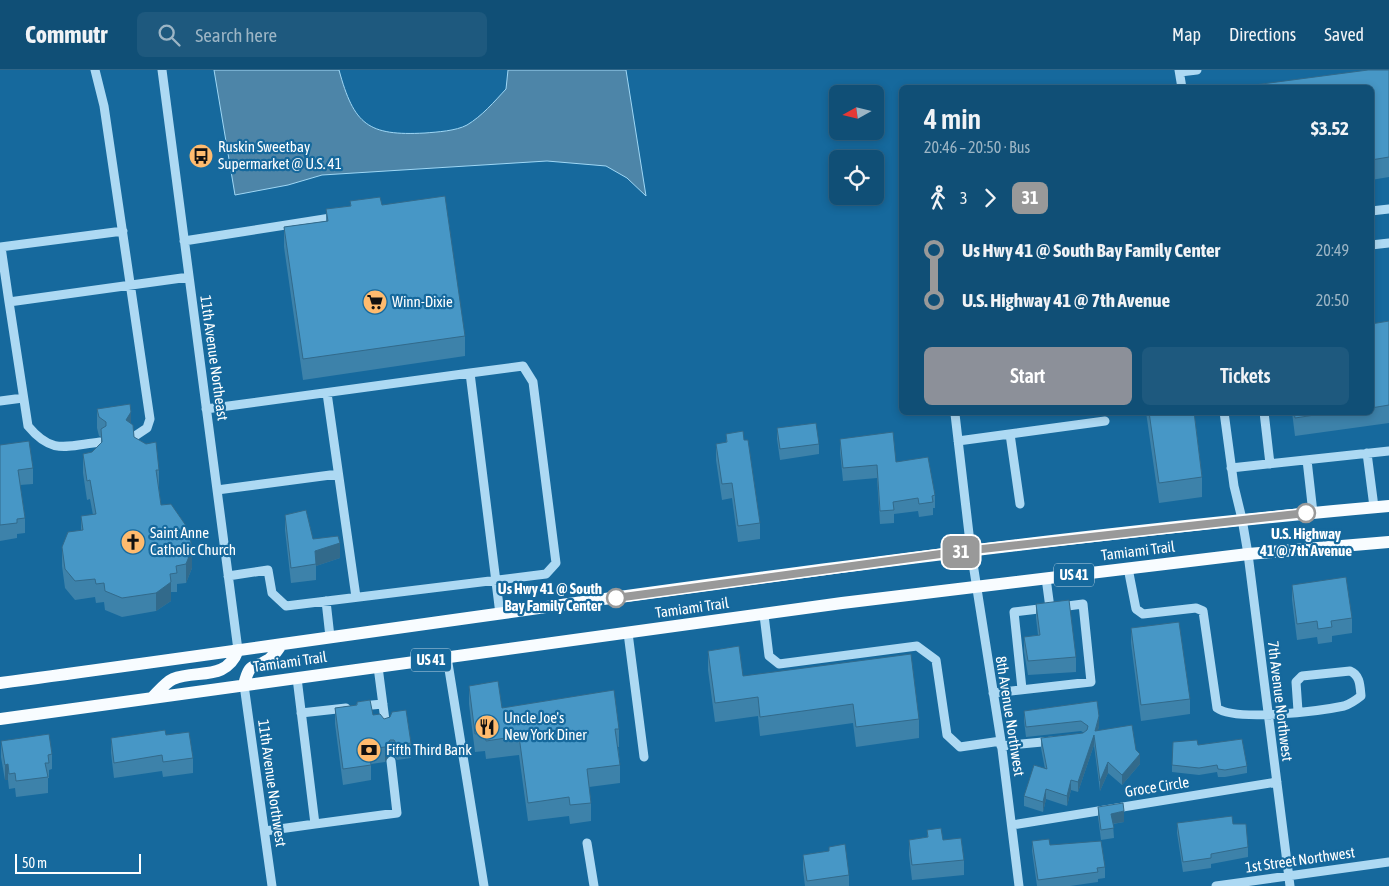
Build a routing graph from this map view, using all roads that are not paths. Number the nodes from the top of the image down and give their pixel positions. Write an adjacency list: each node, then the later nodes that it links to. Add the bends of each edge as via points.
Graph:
1 (95, 70): 9 (street, via 104,106)
2 (162, 70): 10 (street, 11th Avenue Northeast)
3 (1198, 70): 4 (street)
4 (1180, 71): 5 (street)
5 (1182, 85)
6 (1389, 209): 7 (street)
7 (1374, 211)
8 (349, 215): 10 (street)
9 (123, 231): 13 (street); 15 (street)
10 (184, 241): 14 (street, 11th Avenue Northeast)
11 (1389, 243): 12 (street)
12 (1374, 245)
13 (1, 247): 16 (street)
14 (189, 277): 15 (street); 21 (street, 11th Avenue Northeast)
15 (132, 285): 16 (street); 27 (street, via 150,419 147,428)
16 (9, 302): 19 (street)
17 (470, 373): 18 (street); 48 (street); 48 (street, via 523,366 532,382 556,563 546,574)
18 (327, 393): 21 (street); 35 (street)
19 (23, 398): 20 (street); 29 (street, via 28,426 38,439 48,445 62,447)
20 (0, 401)
21 (206, 409): 36 (street, 11th Avenue Northeast)
22 (955, 415): 28 (street, 8th Avenue Northwest)
23 (1224, 415): 34 (street, 7th Avenue Northwest)
24 (1264, 415): 33 (street)
25 (1105, 421): 26 (street)
26 (1010, 434): 28 (street); 37 (street)
27 (132, 438)
28 (958, 441): 43 (street, 8th Avenue Northwest)
29 (100, 442)
30 (1389, 451): 31 (street)
31 (1367, 453): 32 (street); 39 (street)
32 (1307, 460): 33 (street); 40 (street)
33 (1270, 464): 34 (street)
34 (1232, 468): 41 (street, 7th Avenue Northwest)
35 (338, 474): 36 (street); 50 (street)
36 (217, 490): 46 (street, 11th Avenue Northeast)
37 (1020, 504)
38 (1389, 506): 39 (main road, Tamiami Trail / US 41)
39 (1374, 507): 40 (main road, Tamiami Trail / US 41)
40 (1313, 513): 41 (main road, Tamiami Trail / US 41)
41 (1242, 519): 43 (main road, Tamiami Trail / US 41); 44 (street, 7th Avenue Northwest)
42 (1389, 542): 44 (main road, Tamiami Trail / US 41)
43 (971, 551): 49 (street, 8th Avenue Northwest); 53 (main road, Tamiami Trail / US 41)
44 (1248, 554): 45 (main road, Tamiami Trail / US 41); 70 (street, 7th Avenue Northwest)
45 (1128, 568): 47 (main road, Tamiami Trail / US 41); 70 (street, via 1136,609 1143,614 1196,608 1202,611 1217,708 1233,715)
46 (228, 576): 51 (street, via 268,570 272,593 286,606); 58 (street, 11th Avenue Northeast)
47 (1046, 578): 49 (main road, Tamiami Trail / US 41); 52 (street)
48 (495, 580): 50 (street); 53 (street)
49 (977, 586): 54 (main road, Tamiami Trail / US 41); 65 (street, 8th Avenue Northwest)
50 (356, 597): 51 (street)
51 (326, 601): 56 (street)
52 (1050, 608): 64 (street, via 1014,612); 64 (street, via 1084,604 1091,682)
53 (500, 614): 56 (main road, Tamiami Trail / US 41)
54 (764, 615): 55 (main road, Tamiami Trail / US 41); 74 (street, via 769,656 779,664 917,646 936,660 947,735 960,747)
55 (628, 633): 59 (main road, Tamiami Trail / US 41); 75 (street)
56 (330, 637): 57 (main road, Tamiami Trail / US 41)
57 (282, 644): 58 (main road, Tamiami Trail / US 41); 63 (main road, via 269,660 251,668)
58 (238, 650): 62 (main road, Tamiami Trail / US 41); 66 (main road, via 218,671 173,679)
59 (448, 657): 60 (main road, Tamiami Trail / US 41); 85 (street)
60 (378, 667): 61 (main road, Tamiami Trail / US 41); 67 (street)
61 (297, 678): 63 (main road, Tamiami Trail / US 41); 69 (street)
62 (0, 683)
63 (244, 685): 66 (main road, Tamiami Trail / US 41); 80 (street, 11th Avenue Northwest)
64 (1022, 689): 65 (street)
65 (993, 693): 74 (street, 8th Avenue Northwest)
66 (152, 698): 71 (main road, Tamiami Trail / US 41)
67 (383, 704): 69 (street); 72 (street)
68 (1298, 712): 68 (street, via 1346,706 1361,696 1359,679 1350,671 1302,676 1296,682); 70 (street)
69 (302, 713): 78 (street)
70 (1268, 715): 77 (street, 7th Avenue Northwest)
71 (0, 720)
72 (386, 728)
73 (1065, 739): 74 (street)
74 (1001, 744): 79 (street, 8th Avenue Northwest)
75 (644, 757)
76 (391, 761): 78 (street, via 397,813)
77 (1277, 782): 79 (street, Groce Circle); 83 (street, 7th Avenue Northwest)
78 (315, 824): 80 (street)
79 (1012, 825): 87 (street, 8th Avenue Northwest)
80 (265, 831): 84 (street, 11th Avenue Northwest)
81 (588, 843): 86 (street)
82 (1389, 862): 83 (street, 1st Street Northwest)
83 (1289, 875): 88 (street, 1st Street Northwest); 89 (street, 7th Avenue Northwest)
84 (272, 886)
85 (484, 886)
86 (594, 886)
87 (1019, 886)
88 (1216, 886)
89 (1290, 886)

